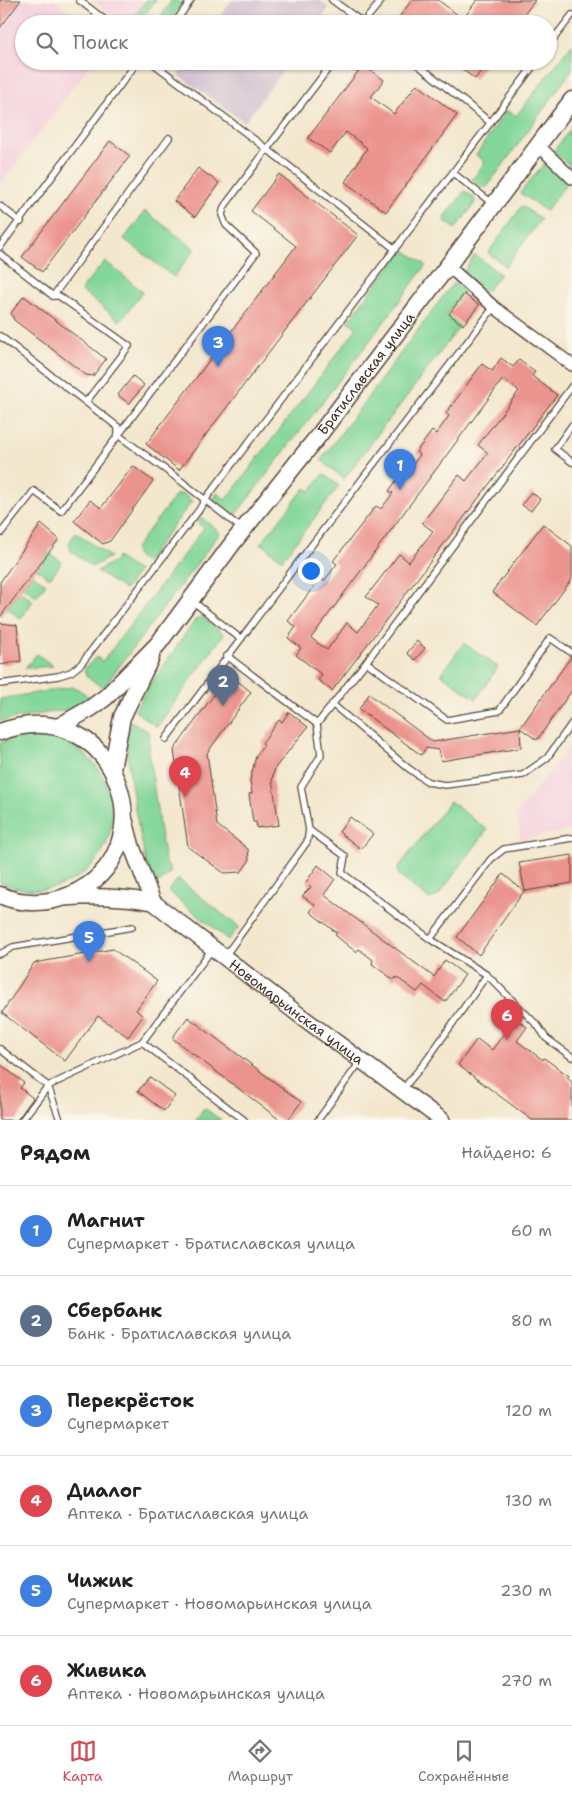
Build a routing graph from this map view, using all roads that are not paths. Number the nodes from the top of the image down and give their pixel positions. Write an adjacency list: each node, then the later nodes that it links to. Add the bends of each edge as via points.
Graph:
1 (79, 0): 5 (lane)
2 (191, 0): 6 (lane)
3 (332, 0): 7 (lane)
4 (382, 0): 8 (lane)
5 (98, 15)
6 (180, 15)
7 (353, 15)
8 (370, 15)
9 (572, 15): 10 (lane)
10 (557, 34)
11 (131, 70): 25 (lane)
12 (162, 70): 20 (lane)
13 (327, 70): 20 (lane)
14 (424, 70): 17 (lane)
15 (529, 70): 17 (lane)
16 (572, 100): 19 (main road, Братиславская улица)
17 (490, 122): 21 (lane)
18 (169, 138): 30 (lane)
19 (538, 145): 22 (street); 23 (main road, Братиславская улица)
20 (267, 149): 27 (lane); 37 (lane, via 224,207 222,216 226,225 256,253)
21 (453, 172): 23 (lane); 27 (lane)
22 (572, 178)
23 (494, 204): 29 (main road, Братиславская улица)
24 (0, 206): 25 (lane)
25 (21, 222): 26 (lane)
26 (0, 248)
27 (395, 249): 39 (lane)
28 (0, 254): 30 (lane)
29 (448, 266): 31 (street); 40 (main road, Братиславская улица)
30 (53, 296): 35 (lane, via 59,296 130,346)
31 (494, 307): 33 (street); 43 (lane)
32 (0, 336): 35 (lane)
33 (572, 365)
34 (572, 386): 47 (lane)
35 (86, 402): 37 (lane, via 118,427)
36 (572, 425): 38 (lane, via 555,450)
37 (118, 435): 39 (lane); 41 (lane, via 61,511 34,491)
38 (572, 462)
39 (205, 500): 40 (lane); 48 (lane, via 81,664 72,672)
40 (243, 530): 42 (main road, Братиславская улица)
41 (0, 534)
42 (190, 599): 43 (lane); 44 (main road, Братиславская улица)
43 (241, 638): 46 (lane)
44 (158, 644): 52 (main road, Братиславская улица, via 106,696); 55 (main road, Братиславская улица, via 122,717)
45 (572, 653): 47 (lane, via 550,638 499,711 447,720)
46 (227, 656): 50 (lane); 54 (lane)
47 (366, 662): 49 (lane)
48 (0, 684)
49 (332, 704): 50 (lane); 51 (lane, via 408,768 428,782 444,785 523,775 547,758)
50 (317, 724): 57 (lane, via 321,755 301,787)
51 (572, 724)
52 (58, 728): 53 (main road, via 36,724); 55 (main road, via 89,743)
53 (5, 729)
54 (166, 739)
55 (112, 769): 56 (main road, via 121,792)
56 (124, 817): 60 (main road, via 115,852 105,868 93,881); 62 (street)
57 (309, 830): 65 (lane, via 345,856 342,873); 66 (lane, via 306,842)
58 (572, 838): 65 (lane, via 504,849 491,859)
59 (0, 895): 61 (main road)
60 (61, 898): 61 (main road); 62 (street, Новомарьинская улица, via 98,895)
61 (18, 901): 63 (main road)
62 (153, 902): 66 (street, Новомарьинская улица)
63 (0, 905)
64 (132, 927): 67 (lane, via 12,947)
65 (430, 939): 68 (lane)
66 (219, 952): 69 (lane); 72 (street, Новомарьинская улица)
67 (0, 954)
68 (487, 975): 71 (lane, via 546,1038); 74 (lane)
69 (142, 1042): 73 (lane); 77 (lane)
70 (0, 1049): 73 (lane)
71 (572, 1057)
72 (362, 1060): 74 (street, Новомарьинская улица); 78 (lane)
73 (48, 1086): 75 (lane); 76 (lane)
74 (402, 1090): 79 (street, Новомарьинская улица)
75 (22, 1120)
76 (60, 1120)
77 (244, 1120)
78 (318, 1120)
79 (442, 1120)

